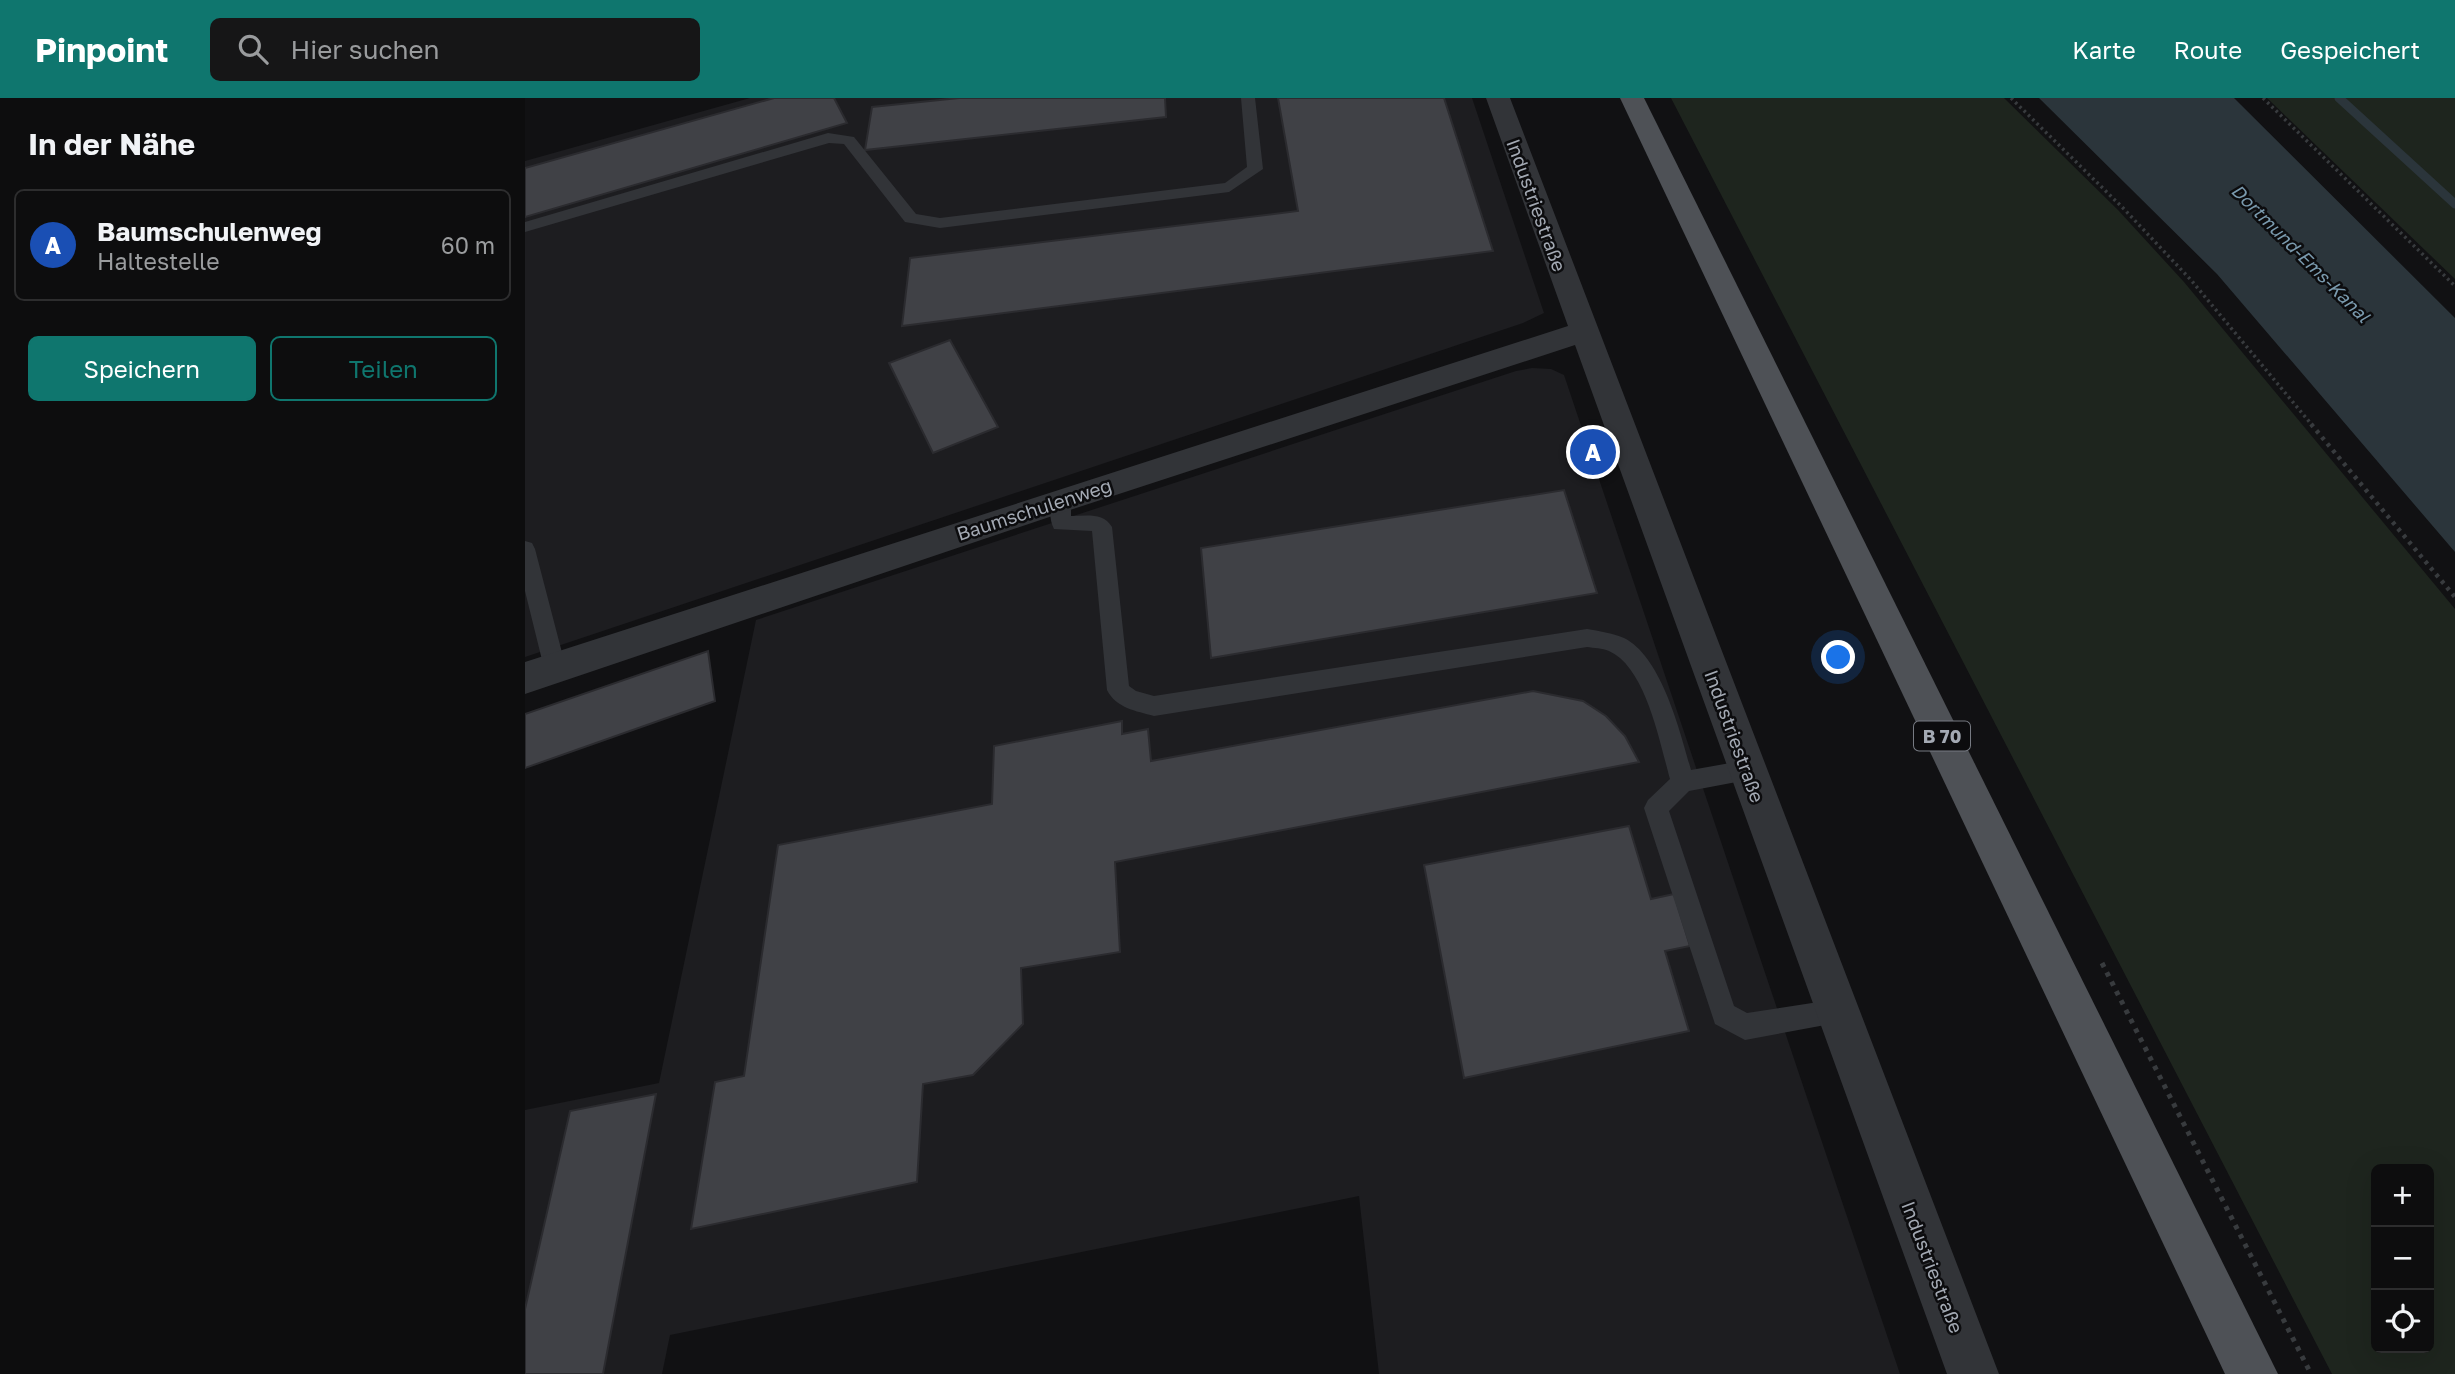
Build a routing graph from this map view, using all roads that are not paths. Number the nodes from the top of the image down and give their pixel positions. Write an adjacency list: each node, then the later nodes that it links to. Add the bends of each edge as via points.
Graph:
1 (1248, 98): 4 (lane, via 1255,169 1229,187 940,223 911,218 849,140 828,138)
2 (1498, 98): 5 (street, Industriestraße)
3 (1632, 98): 13 (main road, B 70)
4 (525, 227)
5 (1584, 331): 6 (street, Baumschulenweg); 9 (street, Industriestraße)
6 (1061, 500): 8 (street, Baumschulenweg); 10 (lane, via 1061,524 1102,527 1118,690 1129,699 1154,706 1587,638 1616,644 1637,661 1657,703)
7 (525, 549): 8 (lane)
8 (540, 673)
9 (1747, 770): 10 (lane); 11 (street, Industriestraße)
10 (1683, 782): 11 (lane, via 1656,808 1724,1015 1745,1027)
11 (1838, 1012): 12 (street, Industriestraße)
12 (1973, 1374)
13 (2252, 1374)

